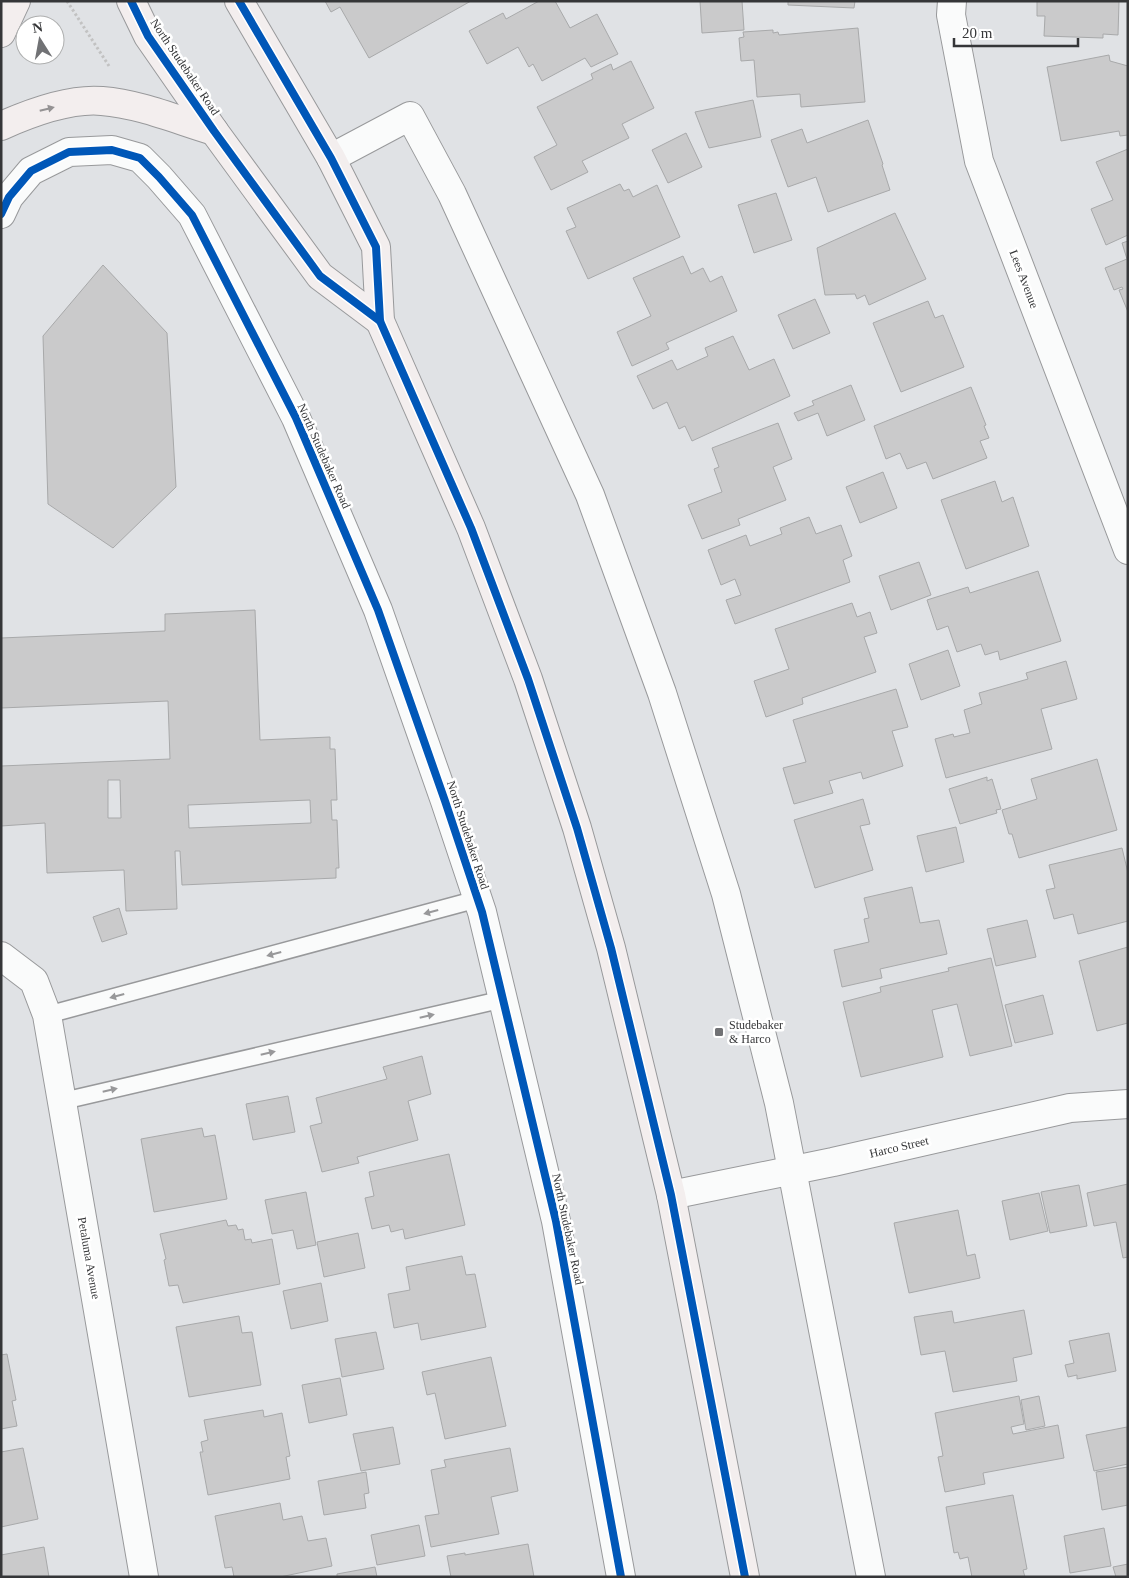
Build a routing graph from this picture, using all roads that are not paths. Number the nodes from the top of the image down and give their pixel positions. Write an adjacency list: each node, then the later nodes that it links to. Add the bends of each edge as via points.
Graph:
1 (16, 1): 5 (main road)
2 (131, 1): 7 (main road, North Studebaker Road, via 148,36)
3 (239, 1): 8 (main road, North Studebaker Road)
4 (952, 1): 11 (street, Lees Avenue, via 951,15 979,161)
5 (1, 33)
6 (1, 126): 7 (main road, one-way to 7, via 40,110 100,100)
7 (214, 131): 10 (main road, North Studebaker Road, via 320,276)
8 (331, 158): 10 (main road, North Studebaker Road, via 376,247); 18 (street, via 410,116 452,194 586,486 662,693 726,894)
9 (1, 214): 12 (street, North Studebaker Road, via 9,197 30,171 69,152 112,150 140,158 192,215 296,418 378,610)
10 (380, 321): 19 (main road, North Studebaker Road, via 471,528 528,679 612,948)
11 (1128, 550)
12 (478, 899): 14 (street, North Studebaker Road); 15 (lane, one-way to 15)
13 (1, 956): 15 (street, Petaluma Avenue, via 34,982)
14 (504, 999): 16 (lane, one-way to 14); 21 (street, North Studebaker Road, via 556,1221)
15 (47, 1015): 16 (street, Petaluma Avenue)
16 (63, 1101): 20 (street, Petaluma Avenue)
17 (1128, 1104): 18 (street, Harco Street, via 1070,1108)
18 (793, 1170): 19 (street, Harco Street); 23 (street)
19 (671, 1195): 22 (main road, North Studebaker Road)
20 (144, 1577)
21 (621, 1577)
22 (745, 1577)
23 (871, 1577)

